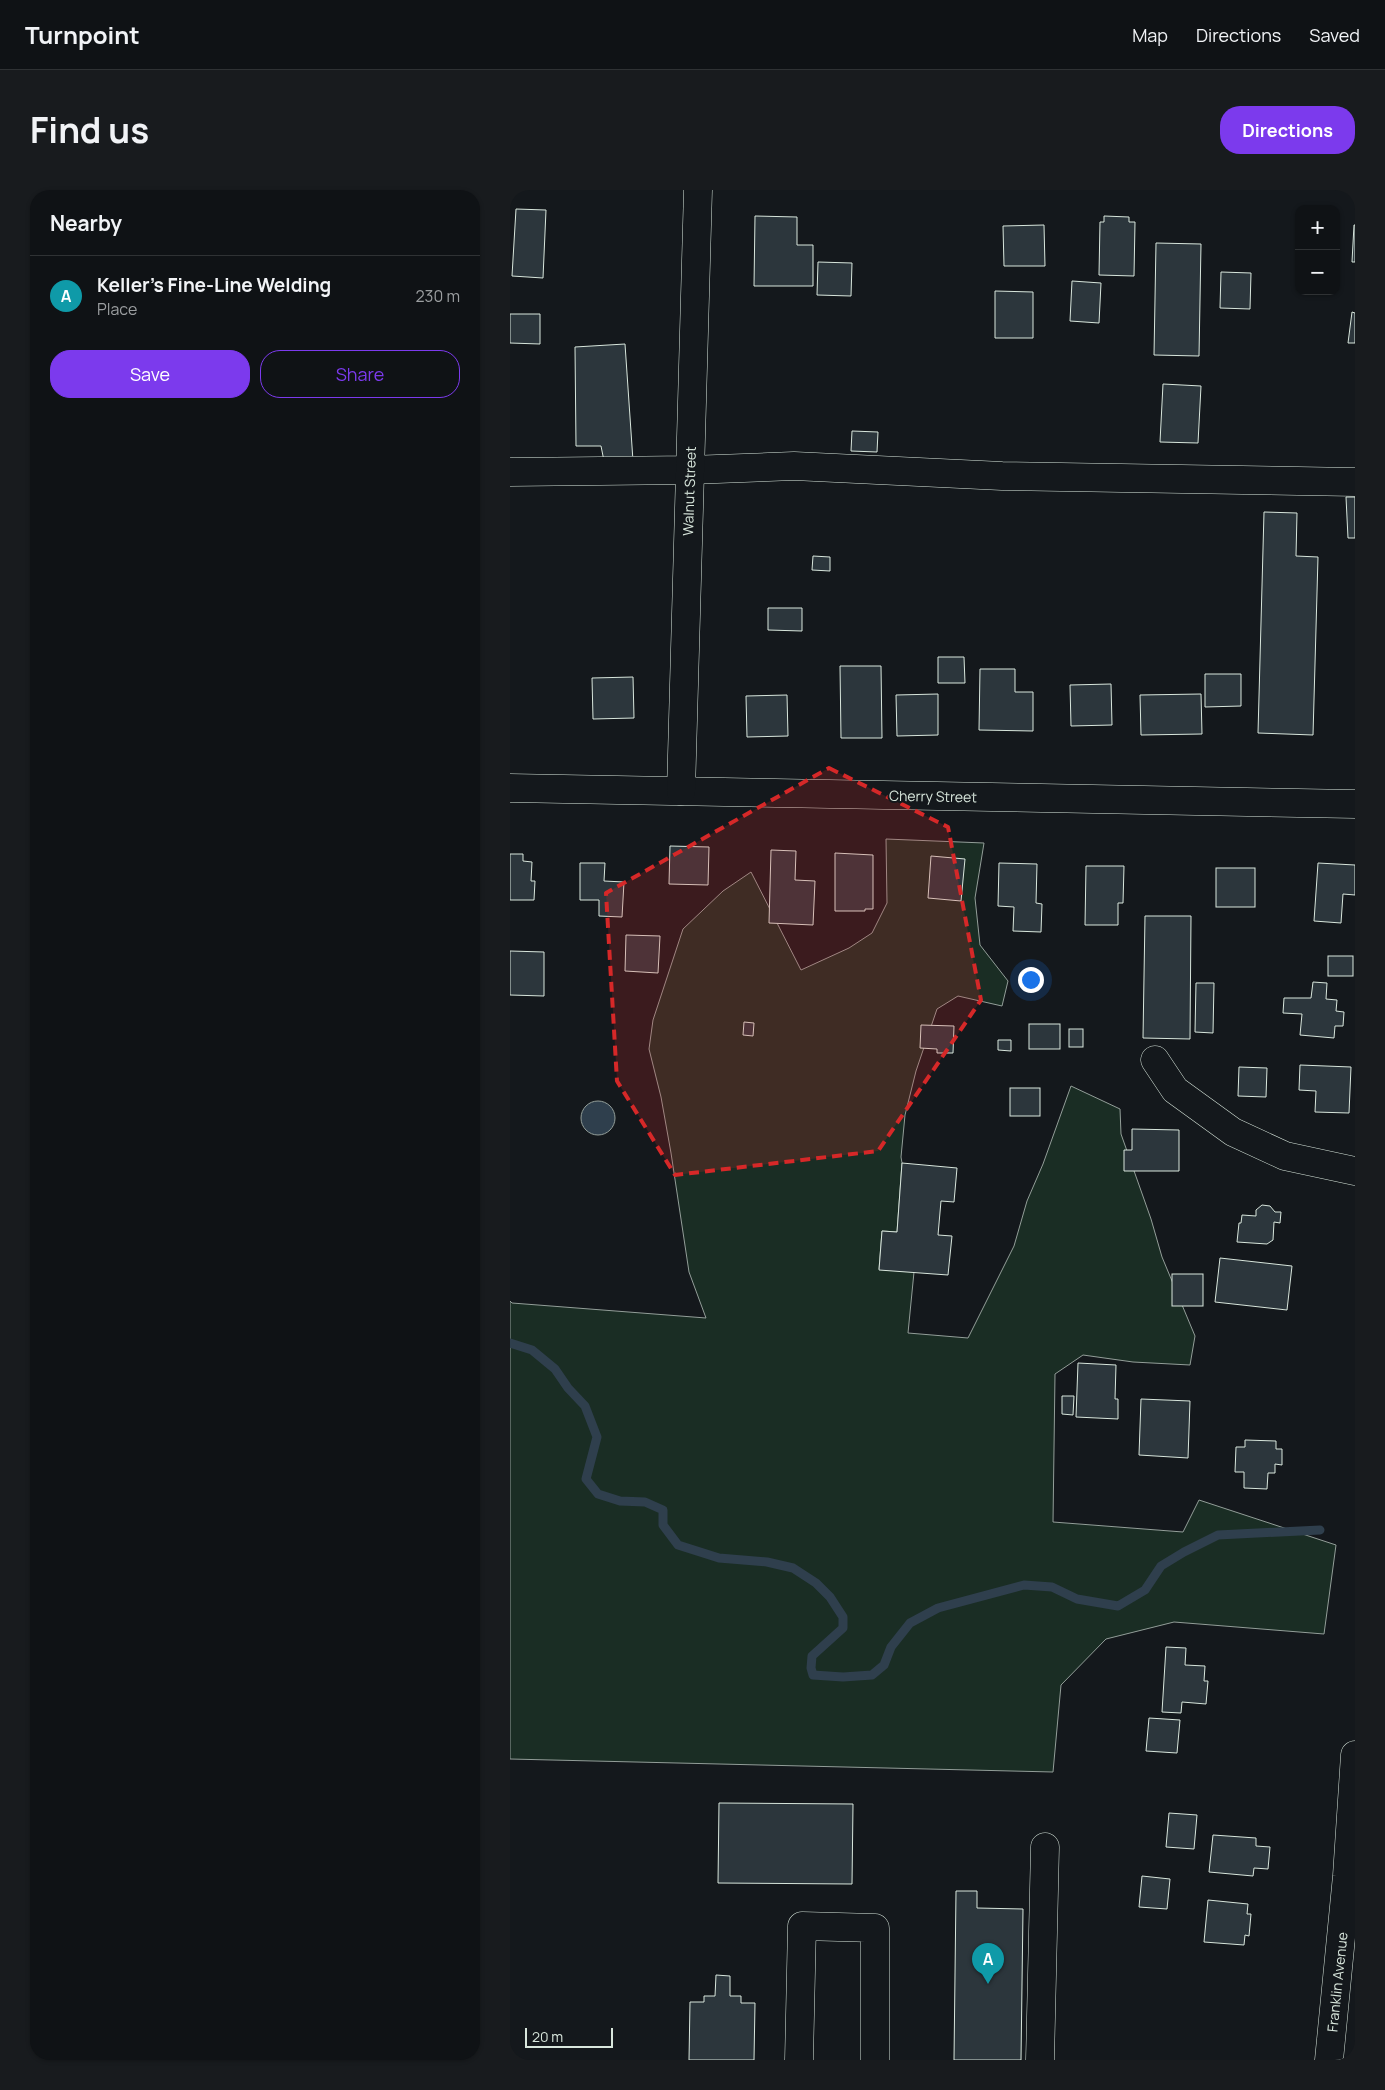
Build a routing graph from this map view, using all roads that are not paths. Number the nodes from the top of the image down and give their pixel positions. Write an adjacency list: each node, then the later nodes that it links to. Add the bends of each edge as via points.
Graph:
1 (698, 190): 2 (street, Walnut Street)
2 (690, 470): 3 (street); 4 (street, via 794,466 1002,476); 6 (street, Walnut Street)
3 (510, 472)
4 (1355, 482)
5 (510, 788): 6 (street, Cherry Street)
6 (681, 792): 7 (street, Cherry Street)
7 (1355, 804)
8 (1155, 1060): 9 (street, via 1175,1090 1233,1132 1285,1156)
9 (1355, 1171)
10 (1355, 1755): 15 (street, Franklin Avenue)
11 (1046, 1847): 14 (street)
12 (799, 2060): 13 (street, via 802,1926 875,1928)
13 (874, 2060)
14 (1040, 2060)
15 (1329, 2060)

